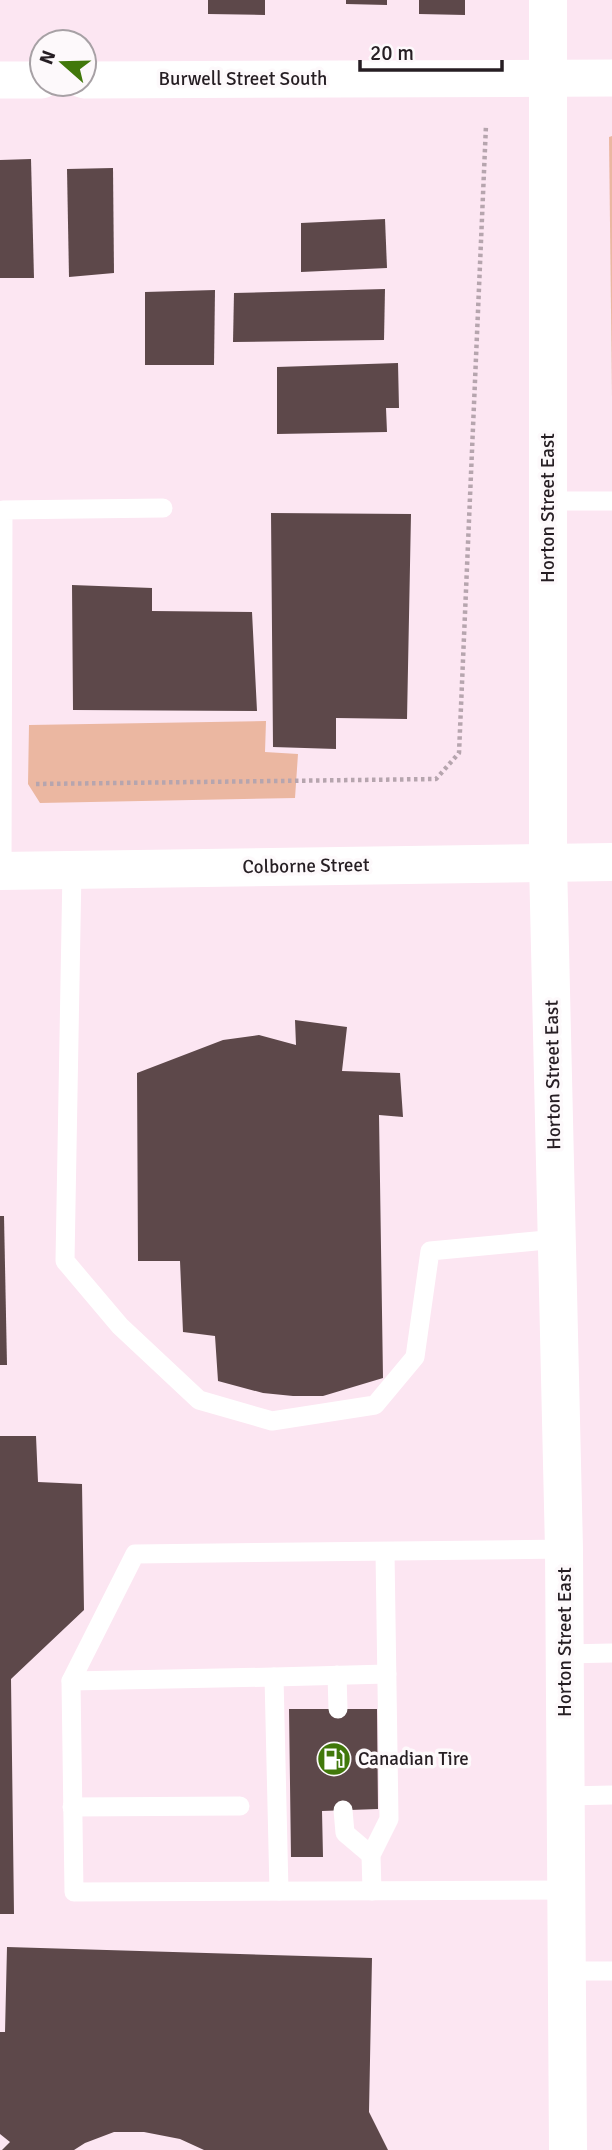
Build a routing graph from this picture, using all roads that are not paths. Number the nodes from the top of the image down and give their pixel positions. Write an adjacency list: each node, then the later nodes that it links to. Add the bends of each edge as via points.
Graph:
1 (548, 0): 3 (main road, Horton Street East)
2 (612, 78): 3 (street, Burwell Street South)
3 (549, 79): 6 (street, Burwell Street South); 7 (main road, Horton Street East)
4 (0, 80): 5 (street)
5 (28, 80)
6 (98, 80)
7 (548, 501): 8 (lane); 10 (main road, Horton Street East)
8 (612, 501)
9 (163, 508): 13 (lane, via 3,510)
10 (548, 862): 11 (main road, Colborne Street); 12 (main road, Colborne Street); 14 (main road, Horton Street East)
11 (612, 862)
12 (72, 870): 13 (main road, Colborne Street); 14 (lane, via 65,1261 120,1326 199,1400 272,1421 375,1405 415,1357 430,1251)
13 (1, 871)
14 (557, 1239): 15 (main road, Horton Street East)
15 (564, 1549): 16 (lane); 18 (main road, Horton Street East)
16 (385, 1552): 19 (lane); 22 (lane, via 135,1554)
17 (612, 1653): 18 (lane)
18 (565, 1654): 25 (main road, Horton Street East)
19 (387, 1674): 20 (lane); 29 (lane, via 389,1819)
20 (337, 1675): 21 (lane); 23 (lane)
21 (274, 1677): 22 (lane); 31 (lane)
22 (71, 1681): 27 (lane)
23 (338, 1709)
24 (612, 1795): 25 (lane)
25 (566, 1796): 30 (main road, Horton Street East)
26 (240, 1806): 27 (lane)
27 (72, 1807): 31 (lane, via 74,1892)
28 (343, 1810): 29 (lane, via 345,1833)
29 (370, 1855): 32 (lane)
30 (566, 1890): 32 (lane); 33 (main road, Horton Street East)
31 (279, 1891): 32 (lane)
32 (372, 1891)
33 (567, 1971): 34 (lane); 35 (main road, Horton Street East)
34 (612, 1971)
35 (568, 2150)

